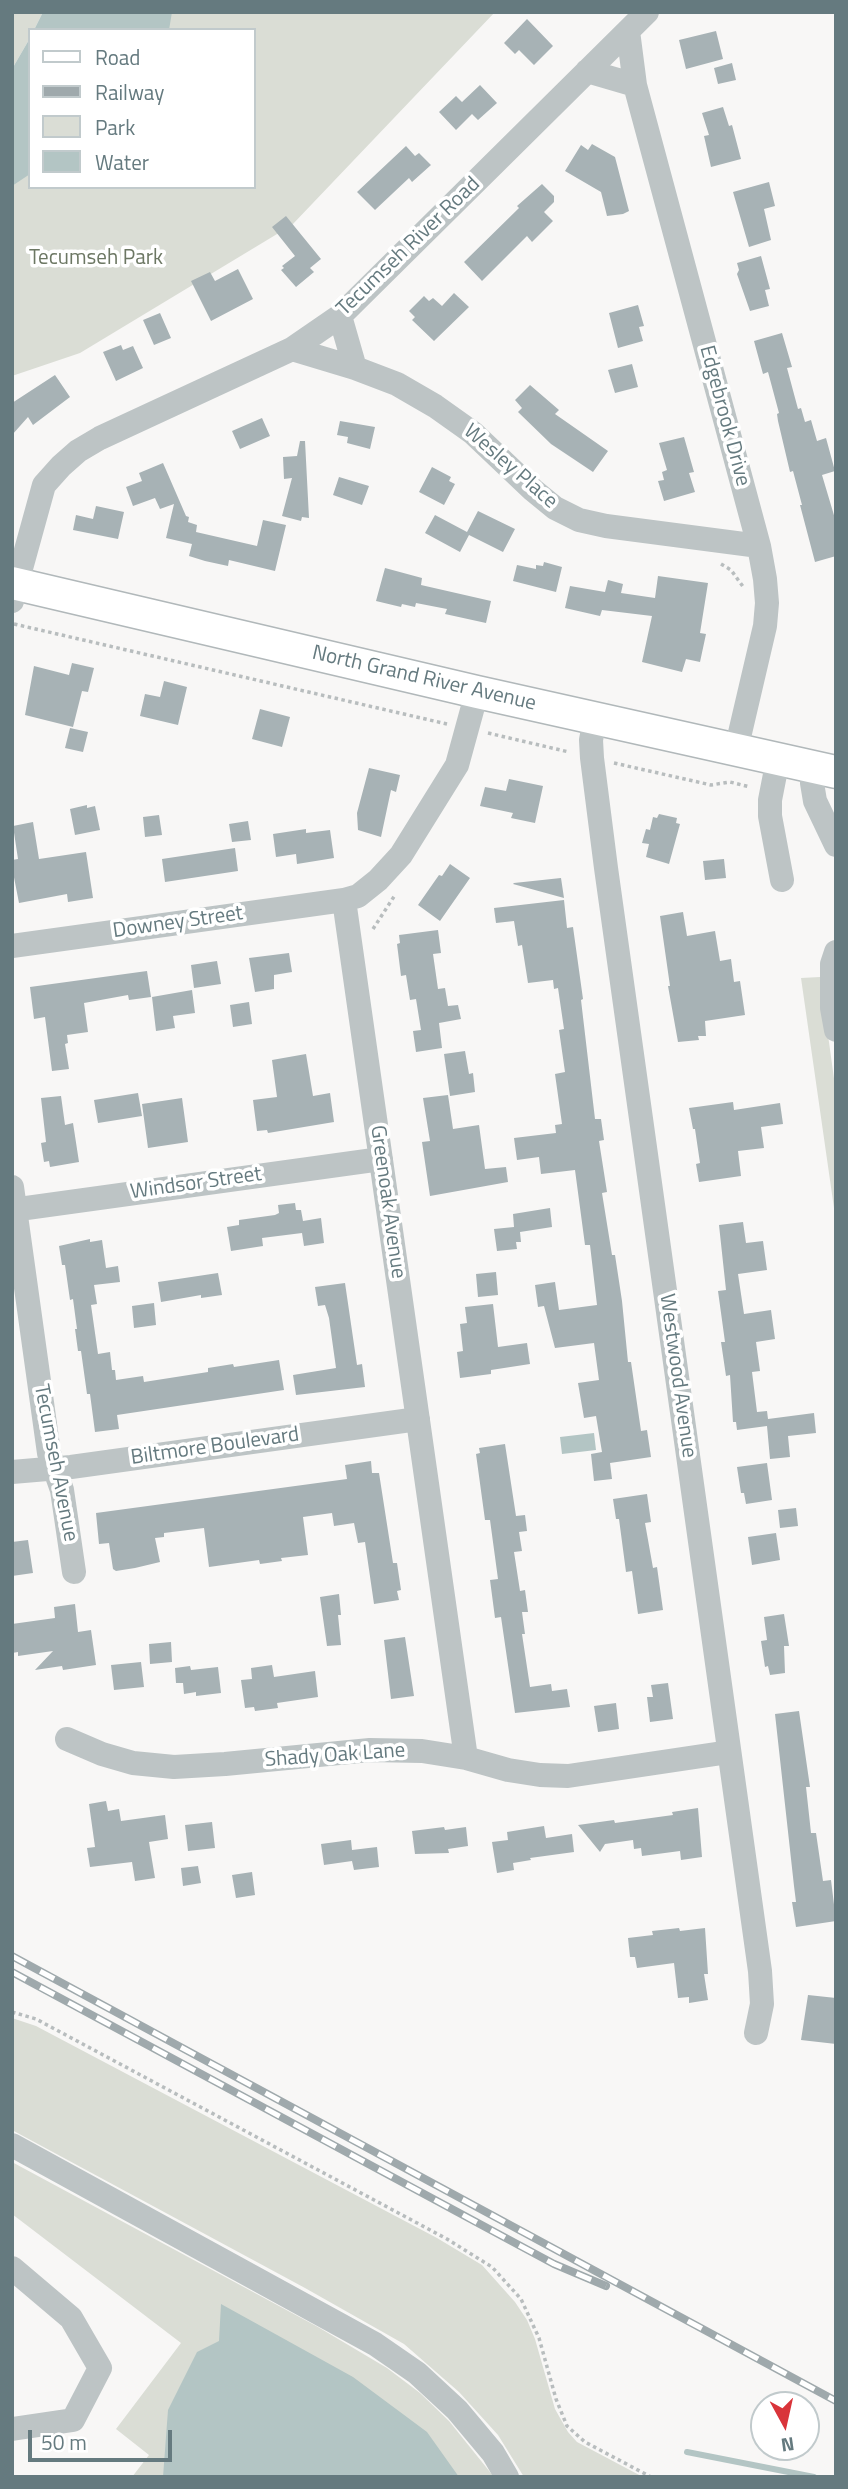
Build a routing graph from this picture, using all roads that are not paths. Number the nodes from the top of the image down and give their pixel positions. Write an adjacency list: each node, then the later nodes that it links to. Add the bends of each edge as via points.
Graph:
1 (647, 12): 2 (street, Tecumseh River Road)
2 (628, 31): 3 (street, Tecumseh River Road); 4 (street, Edgebrook Drive)
3 (587, 71): 4 (street); 5 (street, Tecumseh River Road)
4 (635, 85): 8 (street, Edgebrook Drive)
5 (340, 316): 6 (street, Tecumseh River Road); 7 (street)
6 (292, 349): 7 (street, Wesley Place); 9 (street, Tecumseh River Road, via 78,451 44,485)
7 (355, 368): 8 (street, Wesley Place, via 397,384 435,406 473,433 555,508 579,520)
8 (759, 546): 12 (street, Edgebrook Drive, via 765,626)
9 (14, 589): 10 (main road, North Grand River Avenue)
10 (478, 692): 11 (main road, North Grand River Avenue); 17 (street, via 453,729 457,765 401,855 358,896)
11 (595, 719): 12 (main road, North Grand River Avenue); 28 (street, Westwood Avenue, via 592,758)
12 (736, 750): 13 (main road, North Grand River Avenue)
13 (778, 759): 14 (main road, North Grand River Avenue); 16 (street, via 770,816)
14 (825, 769): 15 (street, via 812,783 815,802)
15 (836, 845)
16 (782, 880)
17 (344, 900): 18 (street, Downey Street); 21 (street, Greenoak Avenue)
18 (12, 946)
19 (836, 952): 20 (street, via 832,964)
20 (836, 1030)
21 (381, 1159): 22 (street, Windsor Street); 23 (street, Greenoak Avenue)
22 (13, 1202): 24 (street, Tecumseh Avenue, via 49,1453)
23 (418, 1419): 24 (street, Biltmore Boulevard); 29 (street, Greenoak Avenue)
24 (55, 1468): 25 (street, Biltmore Boulevard); 26 (street, Tecumseh Avenue)
25 (12, 1472)
26 (74, 1572)
27 (67, 1738): 29 (street, Shady Oak Lane, via 134,1763 174,1767 370,1750)
28 (729, 1752): 29 (street, Shady Oak Lane, via 568,1776 508,1770); 30 (street, Westwood Avenue, via 760,1971 762,2004)
29 (466, 1758)
30 (757, 2033)
31 (12, 2145): 34 (street, via 375,2344 417,2373 457,2410)
32 (12, 2268): 33 (street, via 71,2318 100,2368 73,2420)
33 (12, 2429)
34 (507, 2477)

